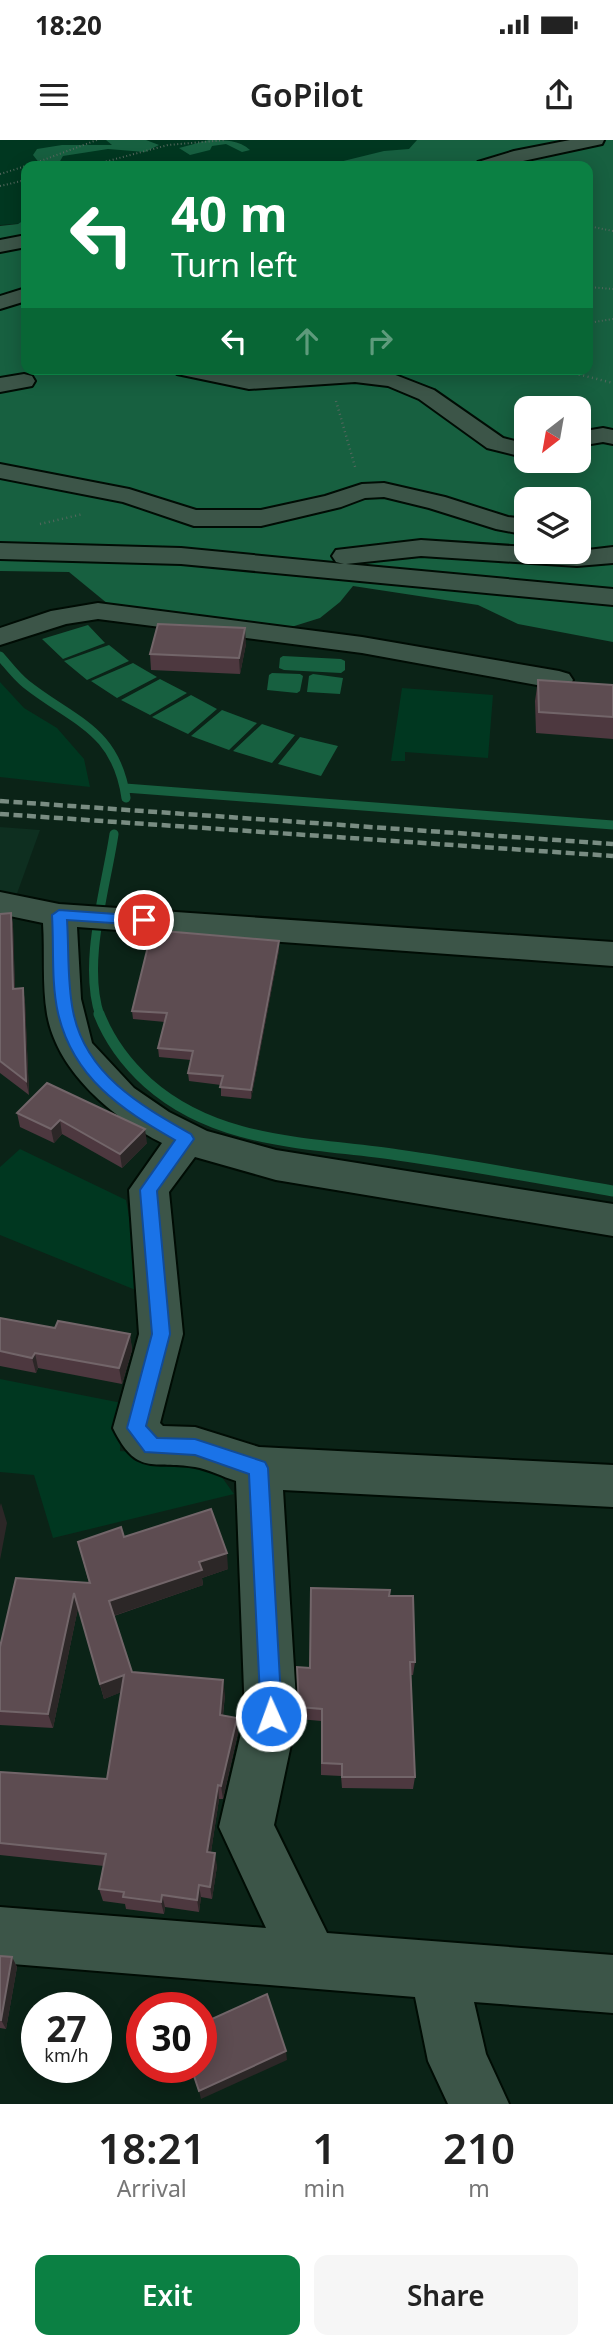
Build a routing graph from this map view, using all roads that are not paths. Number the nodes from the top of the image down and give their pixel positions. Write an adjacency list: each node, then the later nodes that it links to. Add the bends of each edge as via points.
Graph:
1 (596, 140): 2 (street)
2 (499, 161)
3 (21, 242): 4 (street)
4 (0, 246)
5 (21, 296): 6 (street)
6 (0, 303)
7 (218, 375): 8 (street, via 257,382)
8 (338, 375)
9 (352, 375): 14 (street, via 411,386 495,443)
10 (24, 381): 11 (street)
11 (0, 385)
12 (592, 437): 13 (street)
13 (613, 437)
14 (514, 448)
15 (0, 471): 16 (street, via 129,496 194,519 261,518 362,491 384,490)
16 (514, 524)
17 (0, 551): 19 (street, via 181,556)
18 (613, 555): 19 (street, via 577,558 421,548)
19 (288, 566): 20 (street)
20 (613, 597)
21 (0, 637): 22 (street, via 61,617 98,611 362,645)
22 (559, 680)
23 (0, 903): 24 (street)
24 (67, 914): 25 (street); 26 (street, via 65,1010 75,1045 109,1089)
25 (613, 954)
26 (186, 1139): 27 (street, via 257,1162); 28 (street, via 149,1190 161,1334 136,1428 152,1446 195,1447)
27 (613, 1220)
28 (259, 1468): 29 (street); 31 (street, via 271,1716 246,1827)
29 (613, 1486)
30 (0, 1935): 31 (street)
31 (311, 1961): 32 (street)
32 (439, 1972): 33 (street); 34 (street, via 458,2061)
33 (613, 1984)
34 (479, 2104)

